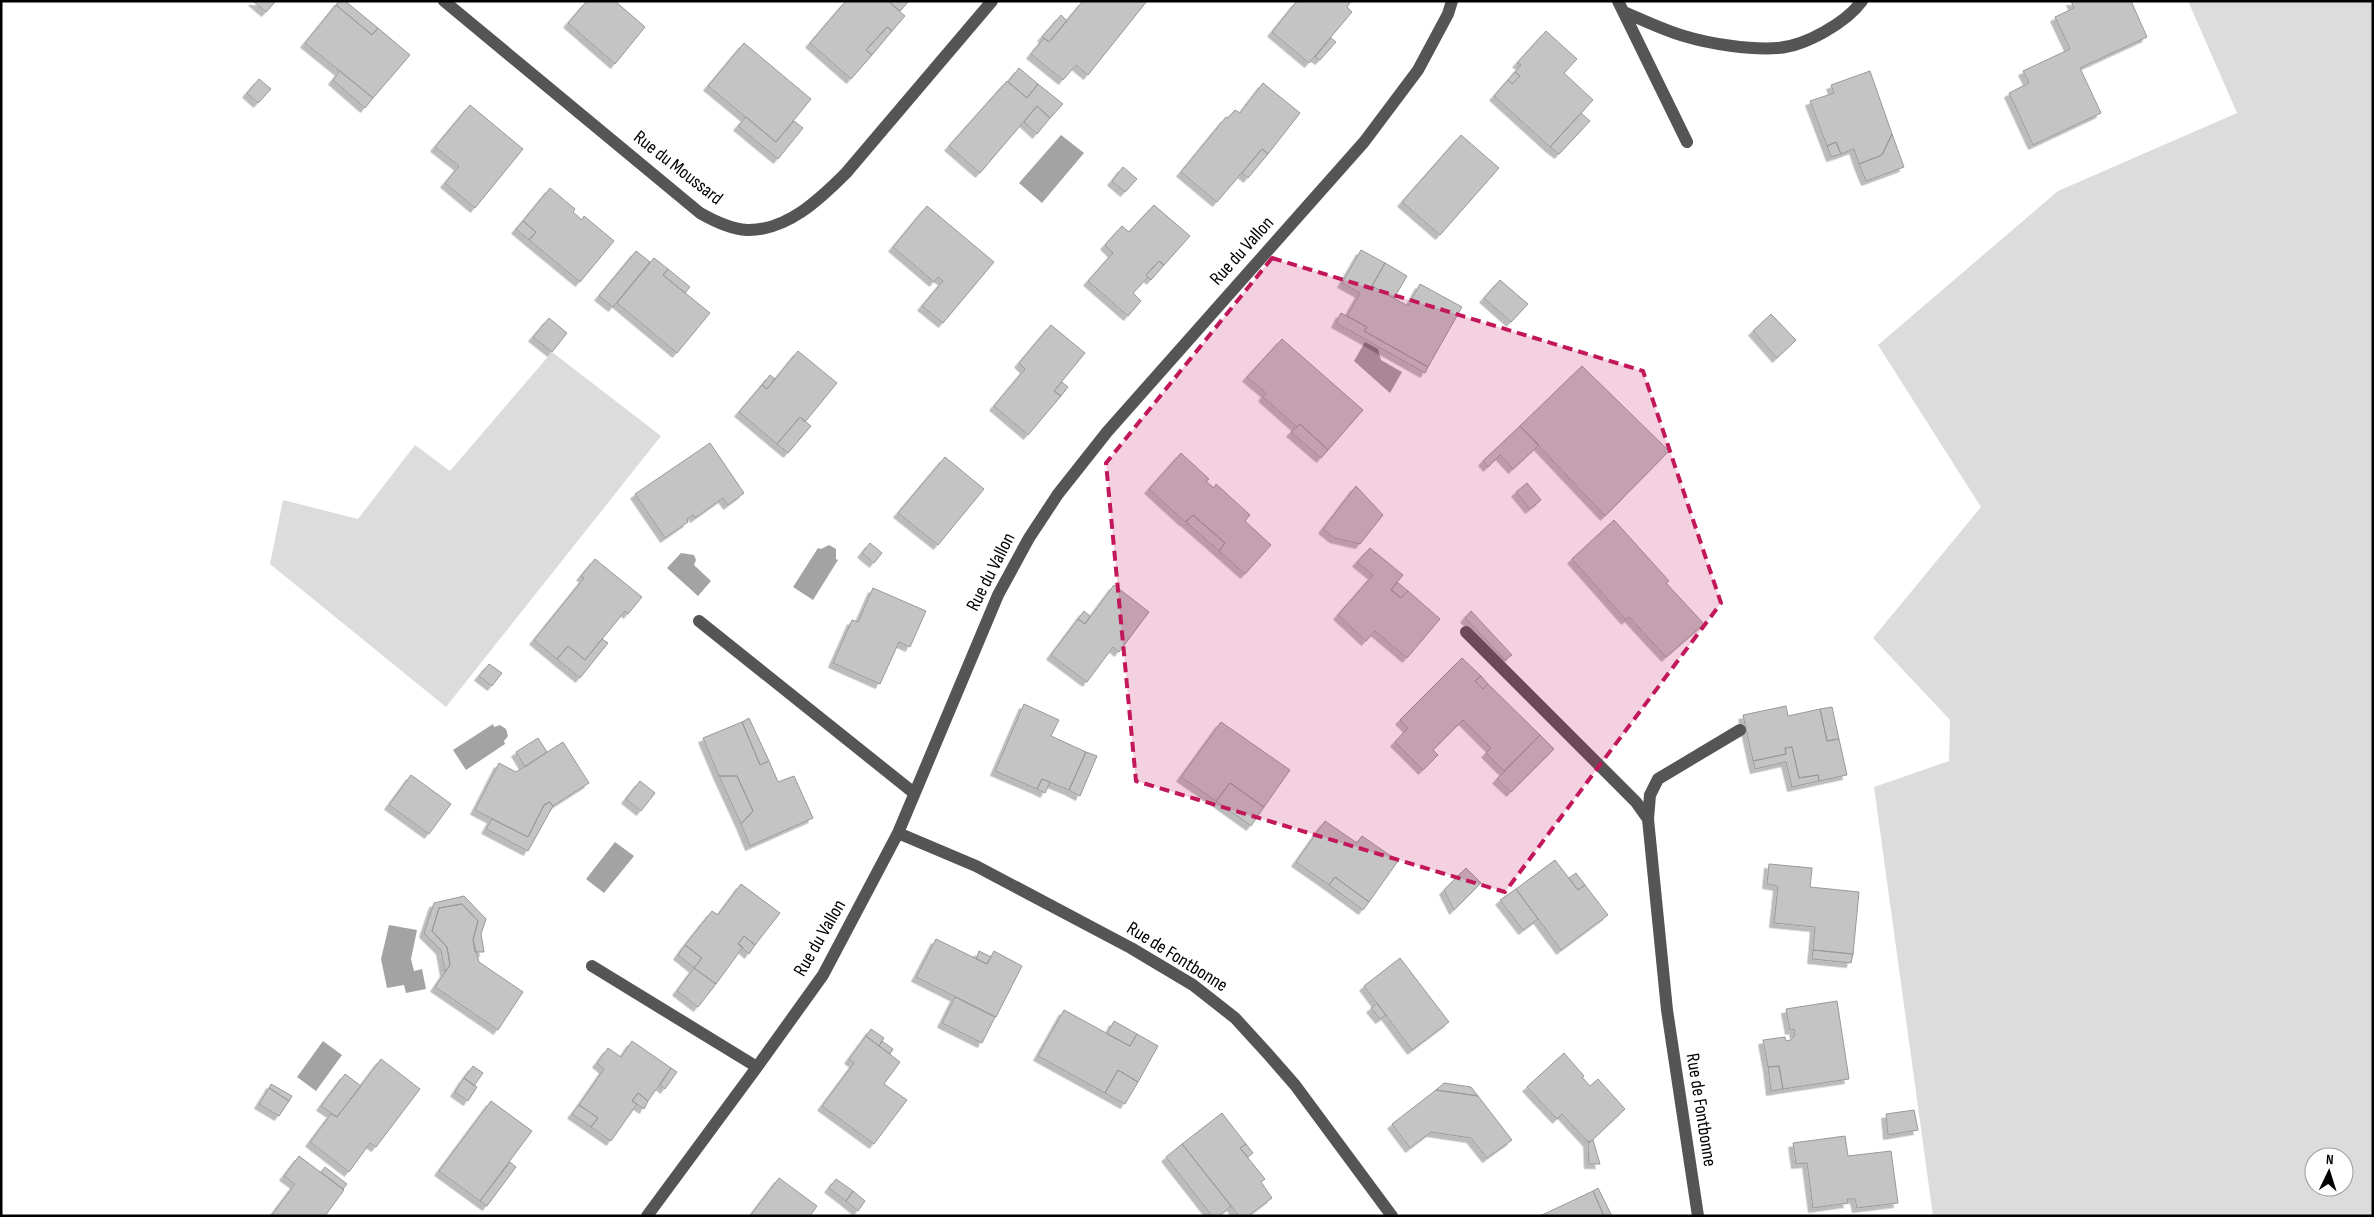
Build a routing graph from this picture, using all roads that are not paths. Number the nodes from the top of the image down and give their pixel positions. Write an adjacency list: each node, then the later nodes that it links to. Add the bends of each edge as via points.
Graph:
1 (444, 1): 2 (street, Rue du Moussard, via 700,213 722,225 747,230 776,225 800,213 827,192)
2 (992, 1)
3 (1452, 1): 10 (street, Rue du Vallon, via 1418,70 1364,142 1107,432 1058,494 1029,538 998,596)
4 (1862, 1): 5 (street, via 1854,12 1822,34 1779,48 1740,47 1684,36)
5 (1621, 6): 6 (street)
6 (1687, 142)
7 (699, 621): 10 (street)
8 (1466, 632): 11 (street, via 1636,802)
9 (1740, 730): 11 (street, Rue de Fontbonne, via 1658,779 1650,795)
10 (914, 793): 12 (street, Rue du Vallon)
11 (1648, 819): 17 (street, Rue de Fontbonne, via 1666,1010)
12 (898, 833): 14 (street, Rue du Vallon, via 823,974); 16 (street, Rue de Fontbonne, via 976,866 1131,948 1193,985 1234,1018 1267,1053)
13 (592, 966): 14 (street)
14 (757, 1068): 15 (street, Rue du Vallon)
15 (647, 1216)
16 (1392, 1216)
17 (1698, 1216)

